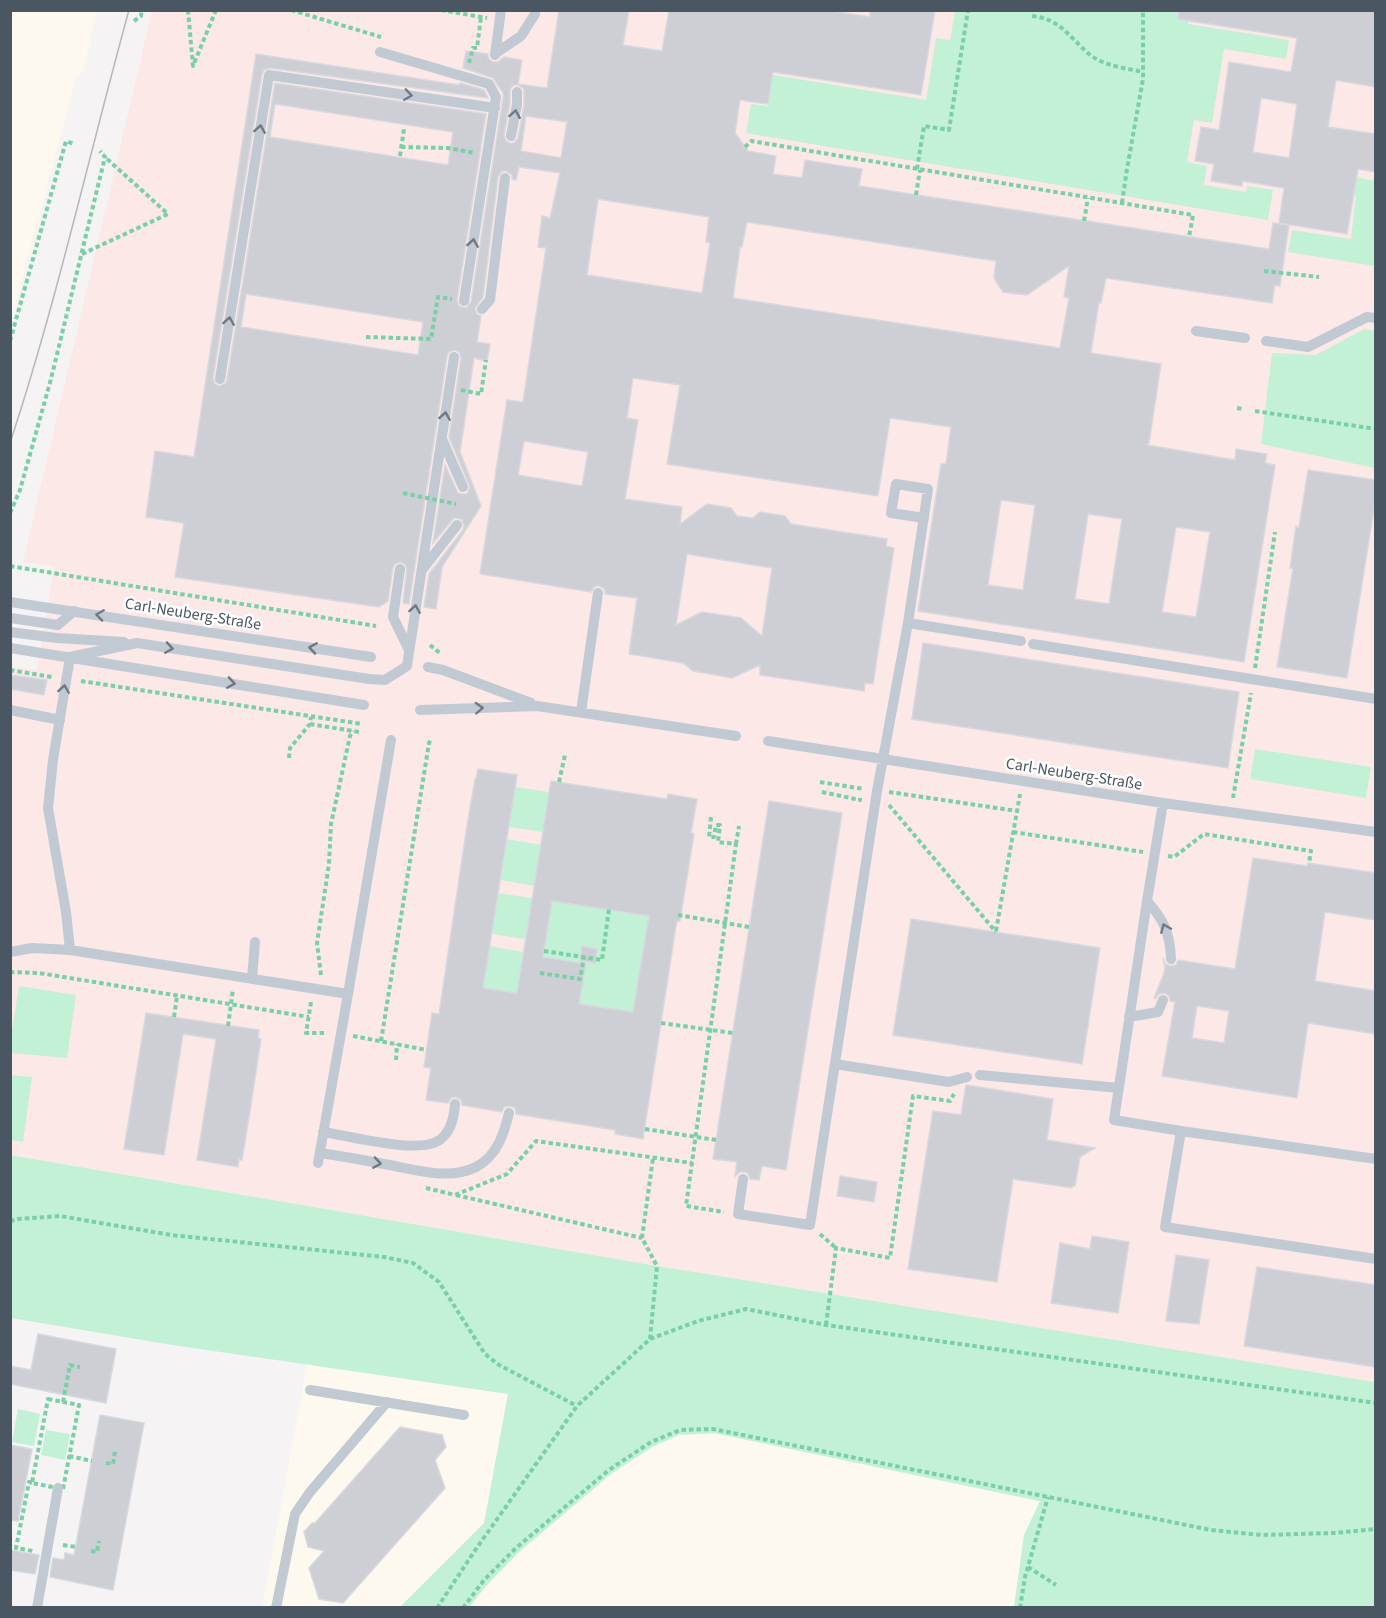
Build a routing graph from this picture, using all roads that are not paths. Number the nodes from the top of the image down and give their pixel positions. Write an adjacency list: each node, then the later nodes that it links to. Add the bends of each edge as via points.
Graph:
1 (535, 10): 2 (lane, via 521,36 495,54)
2 (501, 15)
3 (380, 52): 5 (lane, via 489,84 496,97)
4 (517, 92): 6 (lane, one-way to 4)
5 (495, 108): 8 (lane, one-way to 5); 15 (lane, one-way to 5, via 269,75)
6 (511, 136)
7 (505, 178): 9 (lane, via 490,300)
8 (464, 300)
9 (482, 309)
10 (1376, 318): 13 (lane, via 1367,317 1308,347)
11 (1196, 331): 12 (lane)
12 (1245, 338)
13 (1266, 341)
14 (454, 357): 16 (lane, one-way to 14)
15 (220, 379)
16 (442, 439): 17 (lane); 21 (lane)
17 (463, 487)
18 (924, 518): 26 (lane)
19 (457, 525): 21 (lane)
20 (400, 569): 32 (lane, via 393,616)
21 (422, 570): 32 (lane, one-way to 21)
22 (598, 593): 41 (lane)
23 (10, 602): 24 (lane, Carl-Neuberg-Straße)
24 (74, 611): 25 (lane, via 58,625); 34 (lane, Carl-Neuberg-Straße, one-way to 24)
25 (10, 618)
26 (908, 623): 28 (lane); 46 (lane)
27 (10, 632): 29 (lane)
28 (1021, 641)
29 (137, 643): 32 (lane, one-way to 32, via 369,680 386,680 407,666); 33 (lane)
30 (1033, 644): 36 (lane)
31 (10, 648): 33 (lane)
32 (409, 651)
33 (70, 657): 37 (lane, one-way to 37); 42 (lane, one-way to 33)
34 (371, 657)
35 (428, 668): 38 (lane, via 443,670)
36 (1376, 699)
37 (364, 705)
38 (537, 706): 40 (lane, one-way to 38); 41 (lane)
39 (10, 710): 42 (lane)
40 (420, 710)
41 (581, 712): 43 (lane)
42 (60, 720): 51 (lane, via 48,808)
43 (736, 736)
44 (391, 740): 55 (lane)
45 (768, 741): 46 (lane, Carl-Neuberg-Straße)
46 (882, 759): 47 (lane, Carl-Neuberg-Straße); 58 (lane)
47 (1163, 803): 48 (lane, Carl-Neuberg-Straße); 49 (lane)
48 (1376, 832)
49 (1147, 901): 53 (lane, one-way to 49, via 1166,927); 57 (lane)
50 (255, 942): 54 (lane)
51 (70, 950): 52 (lane, via 32,948); 54 (lane)
52 (10, 952)
53 (1172, 959)
54 (252, 979): 55 (lane)
55 (348, 994): 65 (lane)
56 (1163, 1000): 57 (lane, via 1158,1012)
57 (1130, 1017): 61 (lane)
58 (835, 1064): 60 (lane, via 949,1082); 67 (lane, via 810,1225 738,1214)
59 (980, 1075): 61 (lane)
60 (967, 1077)
61 (1119, 1088): 64 (lane, via 1114,1120)
62 (455, 1104): 65 (lane, via 448,1131 427,1146)
63 (509, 1113): 65 (lane, one-way to 63, via 319,1158 435,1173 457,1172 477,1167 491,1155 499,1144)
64 (1181, 1131): 66 (lane); 68 (lane, via 1166,1227)
65 (323, 1132)
66 (1376, 1159)
67 (743, 1179)
68 (1376, 1260)
69 (310, 1390): 70 (lane)
70 (387, 1402): 71 (lane); 74 (lane, via 295,1514)
71 (464, 1415)
72 (58, 1488): 73 (lane)
73 (36, 1608)
74 (276, 1608)

